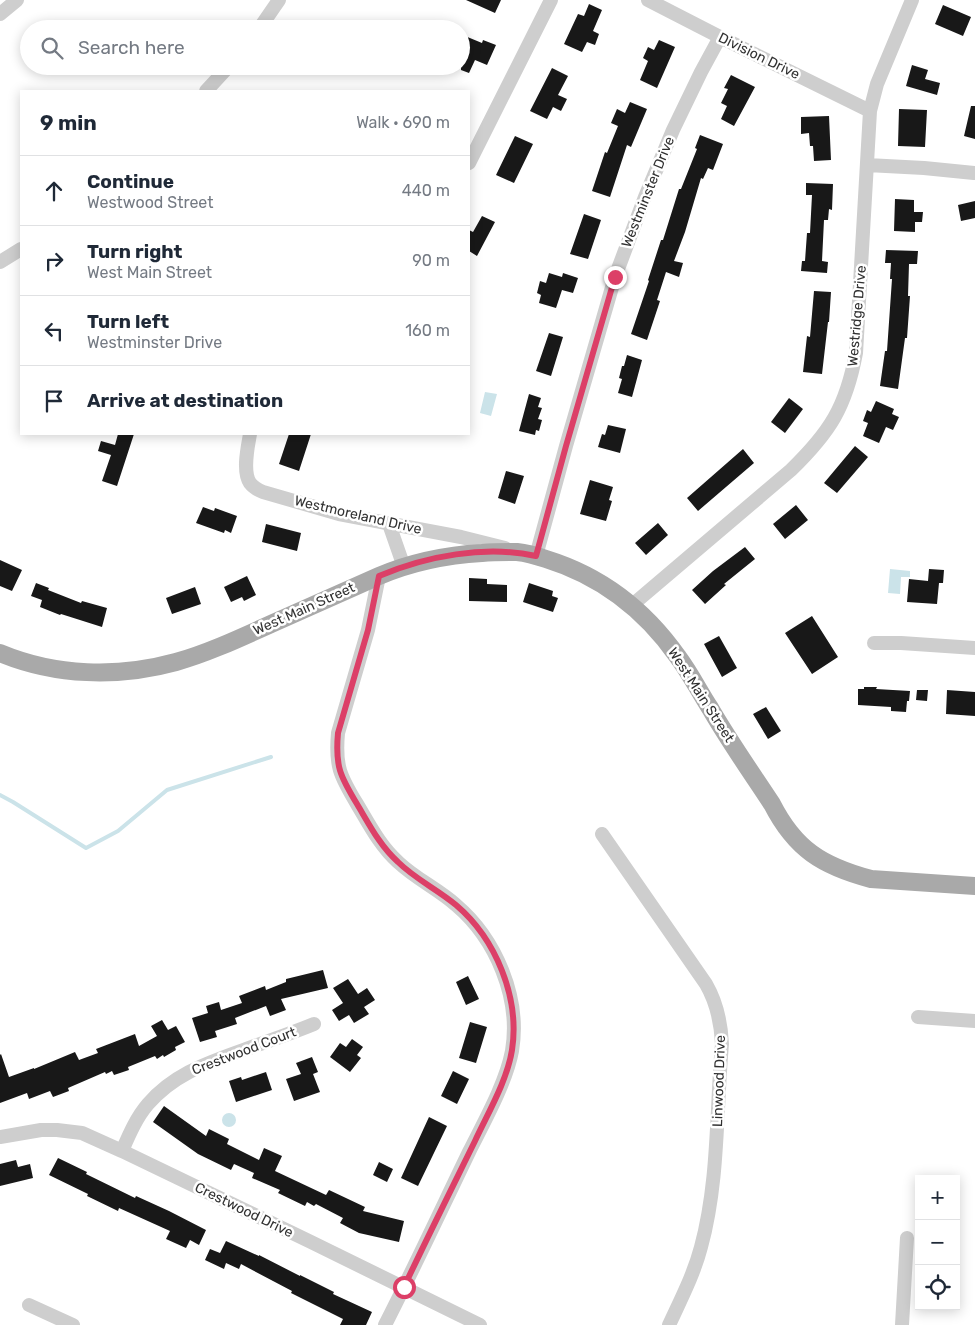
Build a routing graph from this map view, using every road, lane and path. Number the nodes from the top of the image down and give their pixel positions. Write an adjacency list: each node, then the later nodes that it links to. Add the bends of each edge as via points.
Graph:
1 (16, 0): 6 (street)
2 (279, 0): 7 (street)
3 (551, 0): 12 (street)
4 (648, 0): 8 (street, Division Drive)
5 (912, 0): 11 (street, Westridge Drive, via 873,94)
6 (0, 14)
7 (265, 20)
8 (720, 37): 11 (street, Division Drive); 20 (street, Westminster Drive, via 673,130 615,277)
9 (221, 75): 10 (street)
10 (207, 90)
11 (870, 111): 13 (street, Westridge Drive)
12 (470, 161)
13 (867, 165): 14 (street); 23 (street, Westridge Drive, via 856,353 847,392 838,412 826,432 791,470)
14 (974, 173)
15 (20, 250): 16 (street)
16 (0, 262)
17 (250, 435): 18 (street, Westmoreland Drive, via 247,474 256,488 330,511)
18 (389, 524): 19 (street, Westmoreland Drive, via 461,537); 21 (street)
19 (518, 552): 20 (main road, West Main Street); 21 (main road, West Main Street, via 463,554)
20 (536, 556): 23 (main road, West Main Street, via 588,575)
21 (404, 567): 22 (main road, West Main Street)
22 (379, 576): 26 (main road, West Main Street, via 193,657 156,667 85,673 38,666); 35 (street, via 368,630 338,733 338,763 342,779 374,833 397,861 414,877 456,905 487,941 506,983 513,1027 507,1070)
23 (631, 606): 28 (main road, West Main Street, via 676,655 778,817 815,857 870,879)
24 (874, 643): 25 (street)
25 (975, 648)
26 (0, 653)
27 (602, 834): 40 (street, Linwood Drive, via 706,984 721,1028 716,1149 708,1215 701,1248)
28 (975, 886)
29 (918, 1017): 30 (street)
30 (975, 1021)
31 (314, 1024): 33 (street, Crestwood Court, via 180,1076 148,1104)
32 (0, 1137): 33 (street, Crestwood Drive, via 57,1130 82,1133)
33 (122, 1151): 35 (street, Crestwood Drive)
34 (907, 1238): 41 (street)
35 (404, 1287): 38 (street); 39 (street, Crestwood Drive)
36 (29, 1305): 37 (street)
37 (73, 1325)
38 (384, 1325)
39 (480, 1325)
40 (670, 1325)
41 (902, 1325)

